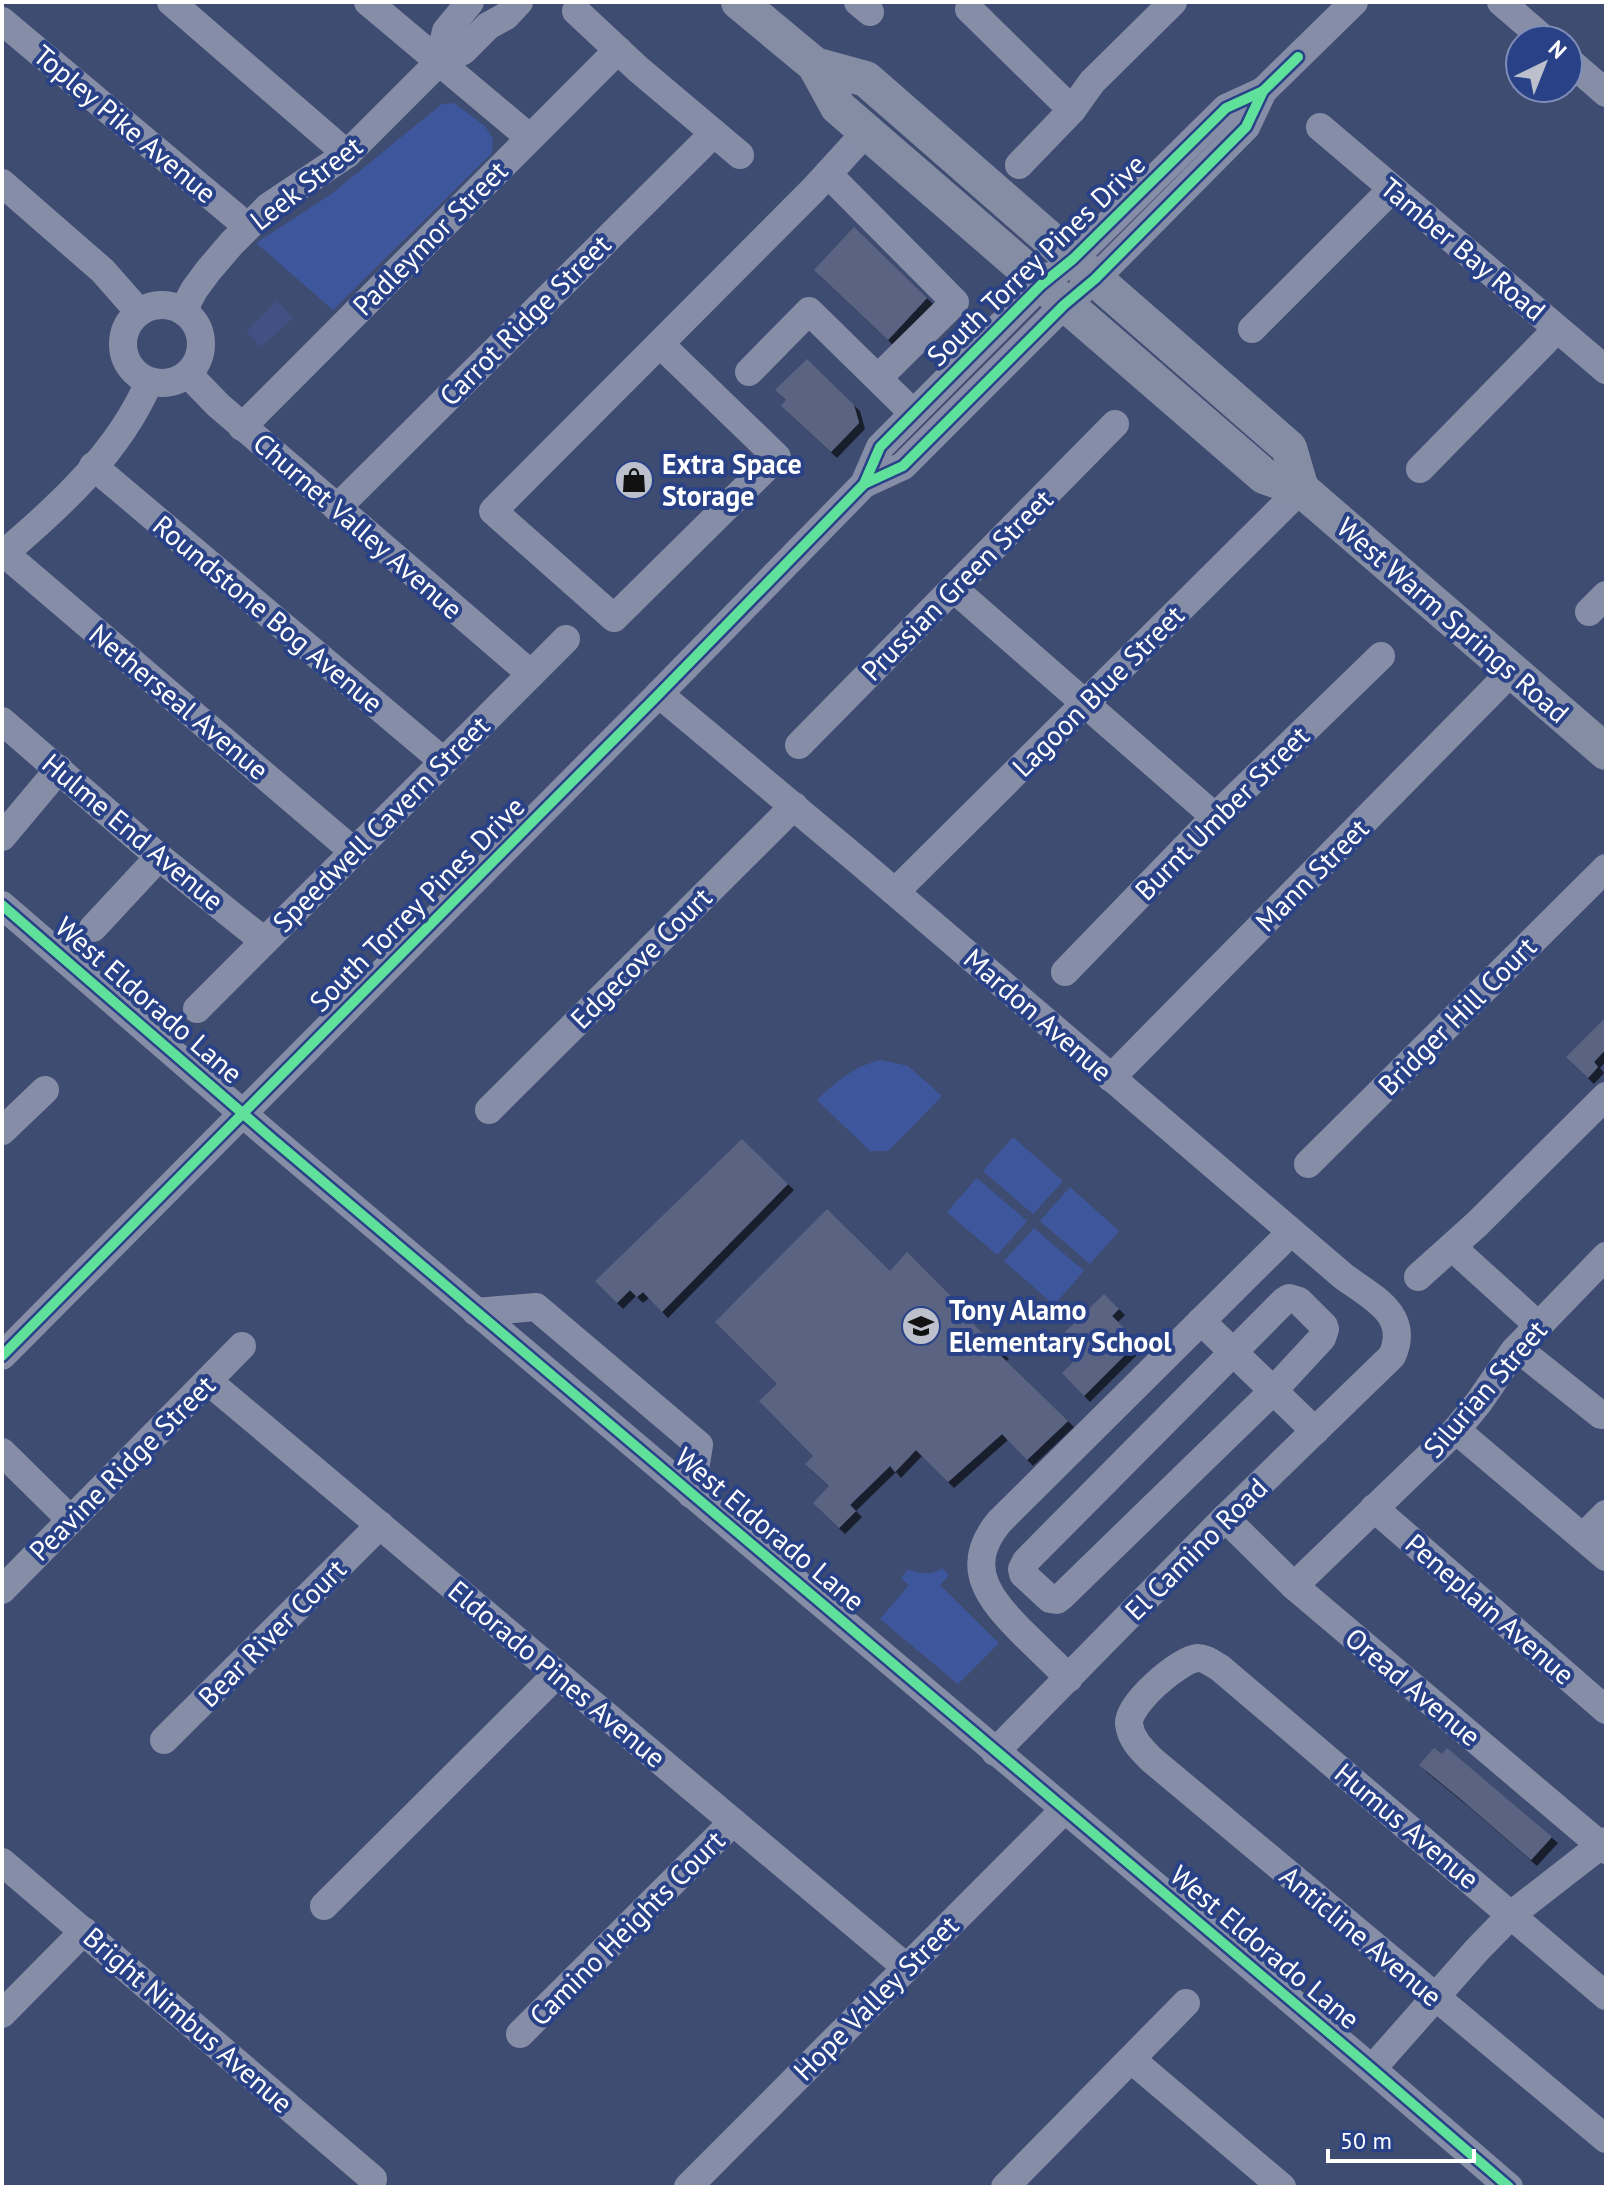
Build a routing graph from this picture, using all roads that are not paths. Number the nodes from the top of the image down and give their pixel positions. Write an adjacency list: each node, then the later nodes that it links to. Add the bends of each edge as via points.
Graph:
1 (171, 2): 23 (street)
2 (368, 2): 14 (street)
3 (470, 2): 14 (street, Leek Street, via 446,31)
4 (519, 2): 14 (street, Leek Street, via 463,51)
5 (1173, 2): 18 (street, via 1092,82)
6 (1354, 2): 30 (street, South Torrey Pines Drive, via 1263,91 1246,127)
7 (1501, 2): 12 (street)
8 (749, 5): 15 (main road, West Warm Springs Road)
9 (969, 9): 18 (street)
10 (576, 11): 13 (street)
11 (2, 21): 29 (street, Topley Pike Avenue)
12 (1526, 24)
13 (618, 50): 21 (street); 22 (street, Padleymor Street)
14 (439, 62): 22 (street); 23 (street, Leek Street)
15 (815, 65): 20 (main road, West Warm Springs Road, via 838,107); 30 (main road, West Warm Springs Road, via 866,79)
16 (1584, 74): 17 (street)
17 (1606, 93)
18 (1072, 110): 25 (street)
19 (1320, 127): 28 (street, Tamber Bay Road)
20 (866, 132): 26 (street); 31 (main road, West Warm Springs Road)
21 (714, 133): 24 (street); 49 (street, Carrot Ridge Street)
22 (530, 138): 44 (street, Padleymor Street)
23 (347, 154): 29 (street, Leek Street, via 268,207)
24 (740, 155)
25 (1019, 165)
26 (828, 174): 36 (street); 40 (street, via 955,302)
27 (2, 183): 33 (street, via 103,271)
28 (1392, 189): 34 (street); 35 (street, Tamber Bay Road)
29 (248, 227): 32 (street, Leek Street, via 201,281)
30 (1084, 269): 31 (street, South Torrey Pines Drive); 48 (main road, West Warm Springs Road, via 1289,448)
31 (1052, 295): 42 (street, South Torrey Pines Drive); 47 (street, South Torrey Pines Drive, via 903,466); 48 (main road, West Warm Springs Road, via 1264,476)
32 (183, 311): 33 (street, via 161,305); 39 (street, via 201,342)
33 (139, 312): 41 (street, via 124,331 122,344 129,367)
34 (1252, 329)
35 (1557, 329): 37 (street, Tamber Bay Road); 46 (street)
36 (660, 344): 36 (street, via 493,511 614,618 777,457)
37 (1606, 370)
38 (749, 372): 40 (street, via 809,311)
39 (188, 374): 41 (street, via 163,384); 44 (street, Churnet Valley Avenue)
40 (878, 378): 42 (street)
41 (149, 382): 45 (street, via 127,423)
42 (913, 413): 47 (street, South Torrey Pines Drive, via 880,447)
43 (1115, 424): 51 (street, Prussian Green Street)
44 (242, 427): 49 (street, Churnet Valley Avenue)
45 (93, 466): 50 (street); 61 (street, Roundstone Bog Avenue)
46 (1420, 469)
47 (864, 484): 56 (street, South Torrey Pines Drive)
48 (1301, 489): 54 (main road, West Warm Springs Road); 57 (street, Lagoon Blue Street)
49 (337, 508): 55 (street, Churnet Valley Avenue)
50 (3, 554): 66 (street, Netherseal Avenue)
51 (954, 589): 57 (street); 59 (street, Prussian Green Street)
52 (566, 639): 55 (street, Speedwell Cavern Street)
53 (1381, 656): 64 (street, Burnt Umber Street)
54 (1512, 671): 60 (main road, West Warm Springs Road); 75 (street, Mann Street)
55 (531, 674): 61 (street, Speedwell Cavern Street)
56 (659, 694): 63 (street, Mardon Avenue); 79 (street, South Torrey Pines Drive)
57 (1086, 702): 64 (street); 69 (street, Lagoon Blue Street)
58 (2, 721): 62 (street, Hulme End Avenue)
59 (799, 745)
60 (1606, 752)
61 (443, 761): 66 (street, Speedwell Cavern Street)
62 (59, 769): 65 (street); 67 (street, Hulme End Avenue)
63 (794, 806): 69 (street, Mardon Avenue); 78 (street, Edgecove Court)
64 (1215, 817): 73 (street, Burnt Umber Street)
65 (2, 837)
66 (353, 851): 72 (street, Speedwell Cavern Street)
67 (159, 857): 71 (street); 72 (street, Hulme End Avenue)
68 (1606, 868): 81 (street, Bridger Hill Court)
69 (895, 892): 75 (street, Mardon Avenue)
70 (2, 905): 79 (street, West Eldorado Lane)
71 (93, 928)
72 (264, 941): 74 (street, Speedwell Cavern Street)
73 (1065, 972)
74 (197, 1009)
75 (1111, 1078): 82 (street, Mardon Avenue)
76 (45, 1090): 80 (street)
77 (1606, 1096): 83 (street)
78 (489, 1110)
79 (243, 1114): 86 (street, West Eldorado Lane); 93 (street, South Torrey Pines Drive)
80 (2, 1131)
81 (1308, 1164)
82 (1291, 1232): 87 (street); 90 (street, Mardon Avenue, via 1386,1307 1393,1317)
83 (1452, 1247): 85 (street); 88 (street)
84 (1602, 1269): 88 (street, Silurian Street)
85 (1418, 1277)
86 (476, 1312): 100 (street, West Eldorado Lane); 100 (street, via 536,1307 548,1316 699,1445)
87 (1201, 1321): 92 (street); 111 (street, via 991,1531 983,1544 983,1580)
88 (1539, 1326): 91 (street, Silurian Street)
89 (242, 1346): 94 (street, Peavine Ridge Street)
90 (1397, 1346): 98 (street, El Camino Road)
91 (1517, 1348): 96 (street); 97 (street, Silurian Street)
92 (1233, 1352): 95 (street); 95 (street, via 1284,1301 1299,1301 1324,1326 1324,1333); 108 (street, via 1026,1561 1022,1572)
93 (2, 1356)
94 (208, 1381): 104 (street, Peavine Ridge Street); 105 (street, Eldorado Pines Avenue)
95 (1273, 1391): 98 (street); 108 (street, via 1060,1599 1050,1599)
96 (1601, 1415)
97 (1456, 1430): 101 (street, Silurian Street); 106 (street)
98 (1315, 1431): 103 (street, El Camino Road)
99 (2, 1452): 104 (street)
100 (691, 1494): 117 (street, West Eldorado Lane)
101 (1374, 1508): 109 (street, Silurian Street); 114 (street, Peneplain Avenue)
102 (1606, 1514): 106 (street)
103 (1225, 1518): 109 (street, Oread Avenue); 113 (street, El Camino Road)
104 (71, 1520): 110 (street, Peavine Ridge Street)
105 (380, 1525): 112 (street, Eldorado Pines Avenue); 116 (street, Bear River Court)
106 (1583, 1537): 107 (street)
107 (1606, 1557)
108 (1035, 1586): 111 (street)
109 (1294, 1586): 120 (street, Oread Avenue)
110 (2, 1590)
111 (1006, 1616): 113 (street)
112 (557, 1674): 119 (street, Eldorado Pines Avenue); 122 (street)
113 (1069, 1678): 117 (street, El Camino Road)
114 (1606, 1710)
115 (1129, 1722): 123 (street, Humus Avenue, via 1138,1703 1182,1662 1205,1659); 127 (street, Anticline Avenue, via 1137,1746 1152,1760)
116 (164, 1740)
117 (995, 1752): 118 (street, West Eldorado Lane)
118 (1064, 1810): 125 (street, Hope Valley Street); 132 (street, West Eldorado Lane)
119 (733, 1822): 125 (street, Eldorado Pines Avenue); 130 (street, Camino Heights Court)
120 (1604, 1846): 123 (street)
121 (2, 1862): 124 (street, Bright Nimbus Avenue)
122 (324, 1906)
123 (1511, 1915): 126 (street, Humus Avenue); 127 (street)
124 (84, 1931): 129 (street); 134 (street, Bright Nimbus Avenue)
125 (907, 1968): 135 (street, Hope Valley Street)
126 (1606, 1996)
127 (1435, 1998): 132 (street); 133 (street, Anticline Avenue)
128 (1186, 2003): 131 (street)
129 (2, 2014)
130 (520, 2034)
131 (1132, 2060): 136 (street); 137 (street)
132 (1372, 2069): 138 (street, West Eldorado Lane)
133 (1606, 2139)
134 (373, 2179)
135 (688, 2187)
136 (1005, 2187)
137 (1282, 2187)
138 (1509, 2187)

